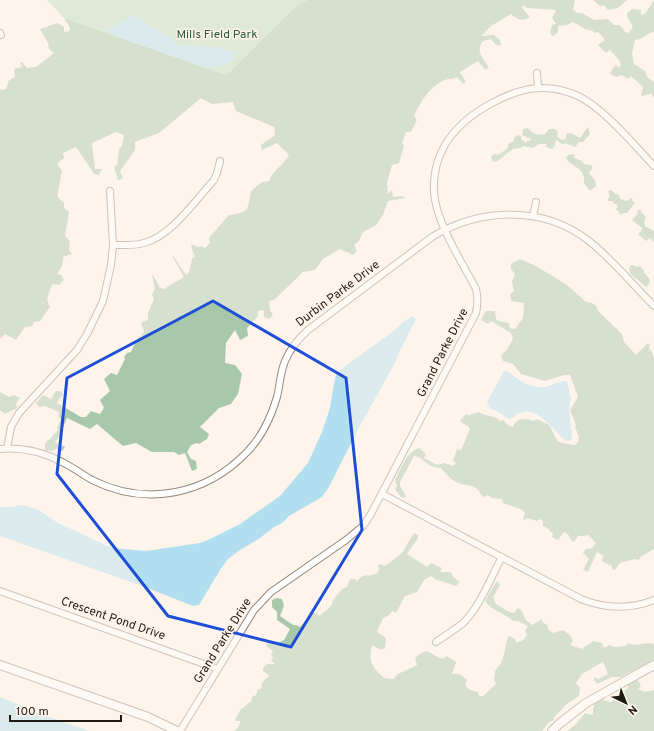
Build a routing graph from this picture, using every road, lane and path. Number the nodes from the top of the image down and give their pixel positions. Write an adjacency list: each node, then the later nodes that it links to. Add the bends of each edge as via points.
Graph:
1 (537, 73): 2 (street)
2 (538, 88): 4 (street, Grand Parke Drive, via 564,90 596,107); 8 (street, Grand Parke Drive, via 508,95 479,110 460,124 446,143 440,154 434,180 436,205)
3 (220, 161): 9 (street, via 214,180 165,233 144,243)
4 (654, 166)
5 (110, 191): 9 (street)
6 (536, 202): 7 (street)
7 (533, 216): 8 (street, Durbin Parke Drive, via 488,216); 10 (street, Durbin Parke Drive, via 562,225 589,241)
8 (445, 229): 11 (street, Durbin Parke Drive, via 299,338 285,361 272,412 261,433 238,461 211,481 169,494 137,494 108,487 48,456); 13 (street, Grand Parke Drive, via 476,288 478,305)
9 (113, 245): 11 (street, via 107,286 97,316 68,361 19,413 11,426)
10 (654, 306)
11 (7, 448): 12 (street, Durbin Parke Drive)
12 (0, 449)
13 (382, 494): 14 (street); 20 (street, Grand Parke Drive, via 363,526 262,600)
14 (502, 557): 16 (street, via 594,604 618,608 633,607); 17 (street, via 475,608 462,624)
15 (0, 591): 20 (street, Crescent Pond Drive)
16 (654, 600)
17 (436, 642)
18 (0, 665): 21 (street, via 148,717)
19 (654, 665): 23 (street, via 586,703)
20 (218, 669): 22 (street, Grand Parke Drive)
21 (177, 731)
22 (180, 731)
23 (552, 731)

